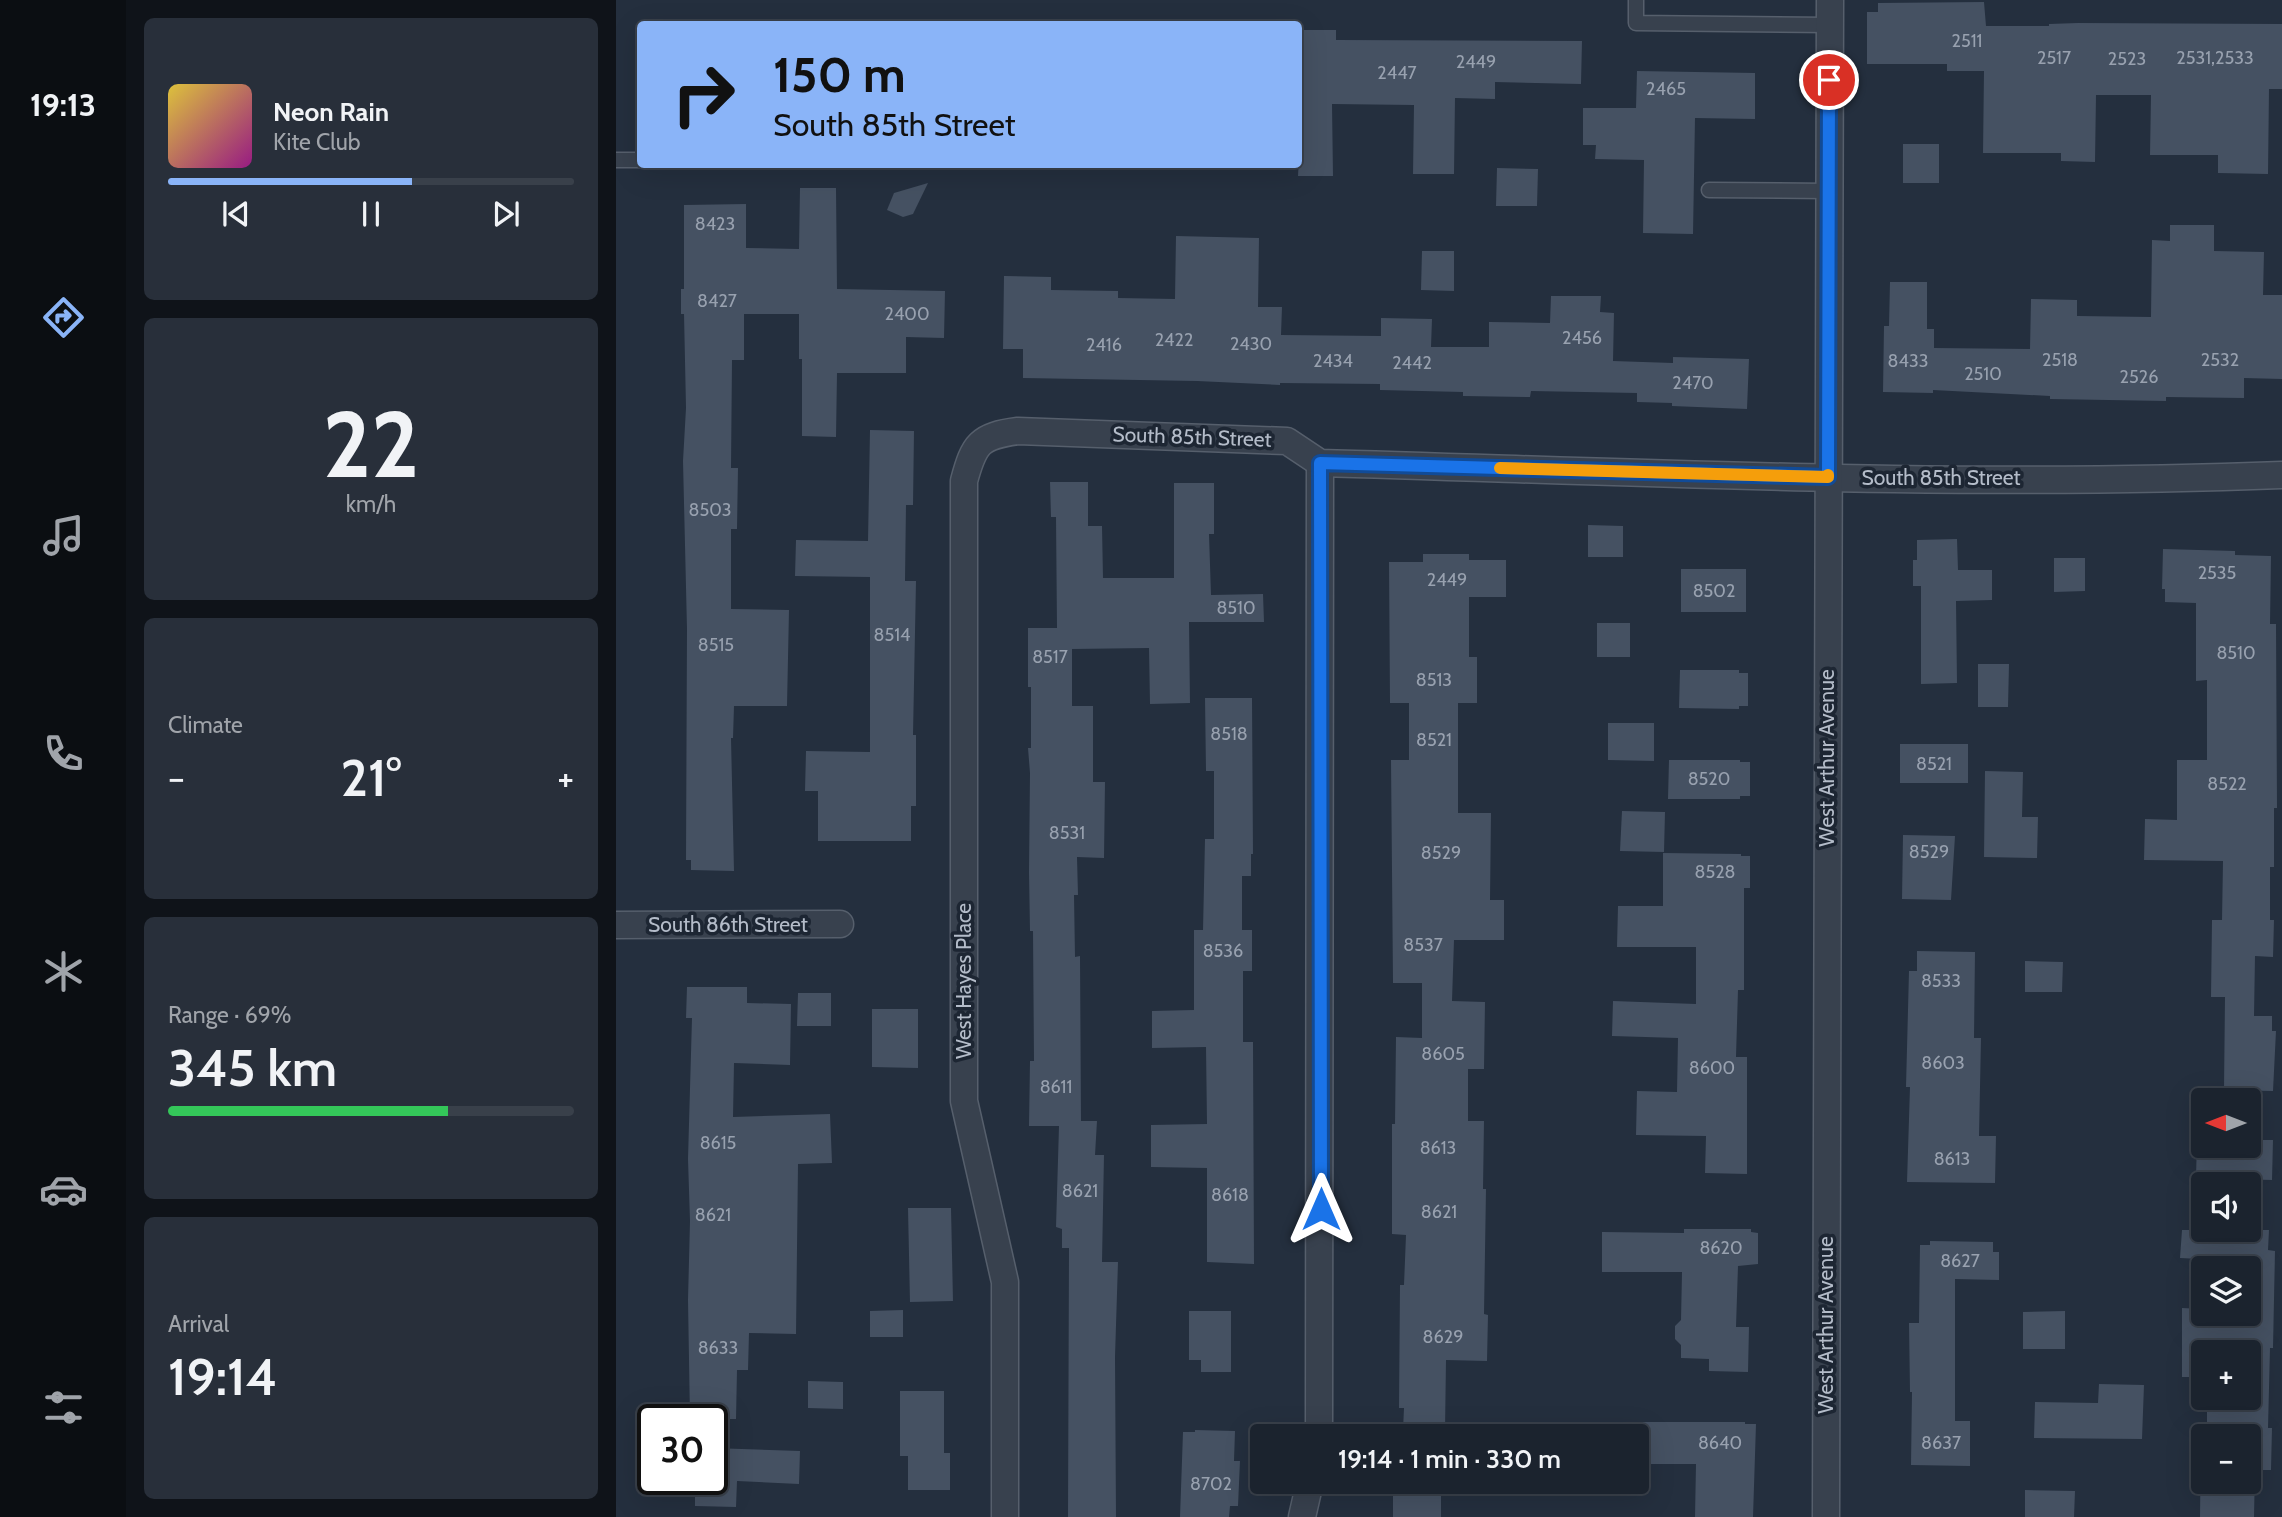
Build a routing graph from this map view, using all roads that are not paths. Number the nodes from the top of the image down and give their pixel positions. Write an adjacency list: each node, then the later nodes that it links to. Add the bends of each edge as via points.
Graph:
1 (1636, 0): 2 (lane, via 1636,23)
2 (1830, 13): 6 (street, West Arthur Avenue)
3 (616, 160): 4 (lane)
4 (637, 160)
5 (1709, 190): 6 (lane)
6 (1828, 191): 10 (street, West Arthur Avenue)
7 (979, 443): 8 (street, South 85th Street, via 998,433 1018,431 1287,441); 15 (street, West Hayes Place, via 964,481 964,1101 1005,1282)
8 (1320, 463): 10 (street, South 85th Street); 13 (street)
9 (2282, 475): 10 (street, South 85th Street, via 2156,480)
10 (1828, 477): 17 (street, West Arthur Avenue)
11 (840, 924): 12 (street, South 86th Street)
12 (616, 925)
13 (1319, 1424)
14 (1307, 1494): 16 (street)
15 (1005, 1517)
16 (1302, 1517)
17 (1826, 1517)

